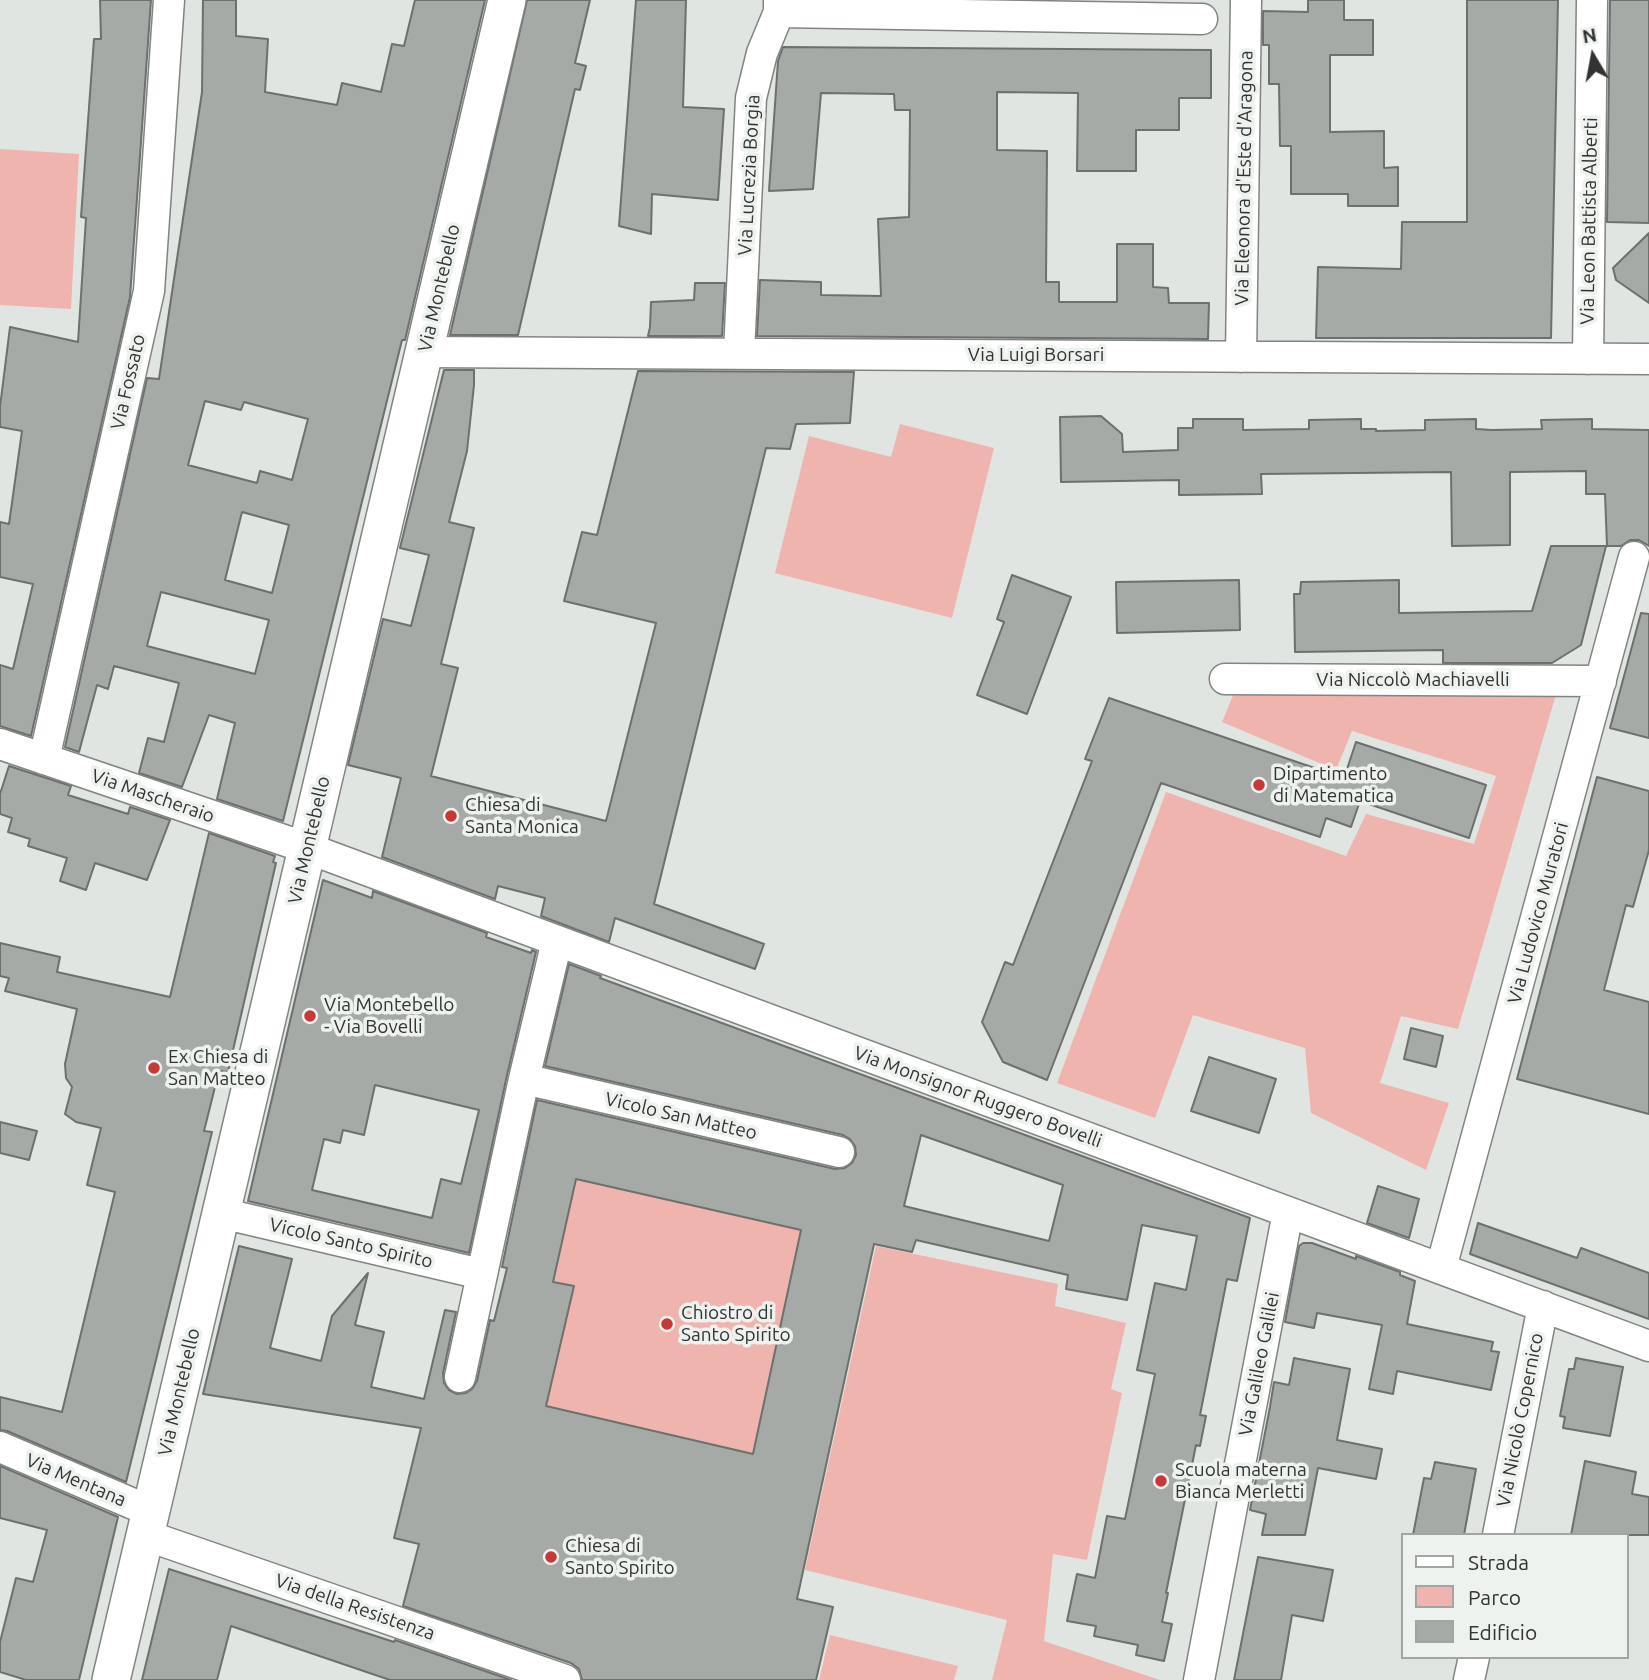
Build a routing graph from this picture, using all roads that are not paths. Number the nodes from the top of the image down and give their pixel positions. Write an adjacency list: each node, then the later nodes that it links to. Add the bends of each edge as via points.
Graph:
1 (169, 0): 16 (street, Via Fossato, via 149,291)
2 (508, 0): 7 (street, Via Montebello)
3 (1246, 0): 9 (street, Via Eleonora d'Este d'Aragona)
4 (1592, 0): 10 (street, Via Leon Battista Alberti)
5 (779, 6): 6 (street); 8 (street, Via Lucrezia Borgia, via 751,98)
6 (1202, 19)
7 (424, 352): 8 (street, Via Luigi Borsari); 17 (street, Via Montebello)
8 (739, 354): 9 (street, Via Luigi Borsari)
9 (1241, 357): 10 (street, Via Luigi Borsari)
10 (1588, 359): 11 (street, Via Luigi Borsari)
11 (1649, 359)
12 (1634, 557): 14 (street, Via Ludovico Muratori)
13 (1225, 679): 14 (street, Via Niccolò Machiavelli)
14 (1601, 681): 23 (street, Via Ludovico Muratori)
15 (0, 744): 16 (street, Via Mascheraio)
16 (44, 758): 17 (street, Via Mascheraio)
17 (307, 848): 18 (street, Via Monsignor Ruggero Bovelli); 22 (street, Via Montebello)
18 (557, 941): 19 (street); 21 (street, Via Monsignor Ruggero Bovelli)
19 (524, 1079): 20 (street, Vicolo San Matteo); 24 (street)
20 (839, 1152)
21 (1288, 1212): 23 (street, Via Monsignor Ruggero Bovelli); 34 (street, Via Galileo Galilei)
22 (221, 1213): 24 (street, Vicolo Santo Spirito); 29 (street, Via Montebello)
23 (1441, 1268): 25 (street, Via Monsignor Ruggero Bovelli)
24 (481, 1274): 27 (street)
25 (1543, 1306): 26 (street, Via Monsignor Ruggero Bovelli); 30 (street, Via Nicolò Copernico)
26 (1649, 1346)
27 (460, 1377)
28 (0, 1447): 29 (street, Via Mentana)
29 (149, 1524): 32 (street, Via Montebello); 33 (street, Via della Resistenza)
30 (1498, 1533)
31 (1474, 1659): 35 (street)
32 (111, 1680)
33 (565, 1680)
34 (1199, 1680)
35 (1469, 1680)

